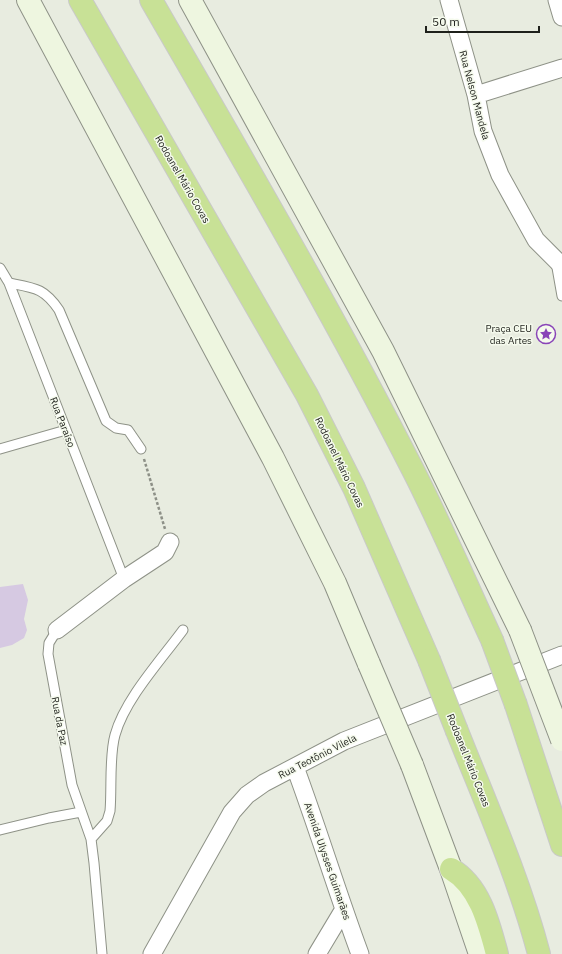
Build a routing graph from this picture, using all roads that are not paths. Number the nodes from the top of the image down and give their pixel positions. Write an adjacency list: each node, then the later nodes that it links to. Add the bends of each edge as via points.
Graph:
1 (28, 0): 28 (main road, bridge, via 273,458 335,583 412,764)
2 (80, 0): 36 (highway, Rodoanel Mário Covas, bridge, via 307,395 354,488 429,660 499,836 532,926)
3 (151, 0): 27 (highway, bridge, via 359,367 415,474 492,640)
4 (190, 0): 22 (main road, bridge, via 383,351 520,630)
5 (449, 0): 9 (street, Rua Nelson Mandela)
6 (557, 0): 7 (street)
7 (562, 17)
8 (562, 68): 9 (street)
9 (476, 95): 10 (street, Rua Nelson Mandela, via 484,131 500,175 536,240)
10 (559, 262): 13 (lane)
11 (0, 268): 12 (lane, Rua Paraíso)
12 (9, 284): 14 (lane, Rua Paraíso); 16 (lane, via 36,289 50,297 59,310 106,421 116,428 128,430)
13 (562, 296)
14 (66, 430): 15 (lane); 18 (lane, Rua Paraíso)
15 (0, 449)
16 (141, 449)
17 (170, 542): 18 (street, Rua da Paz, via 165,552)
18 (124, 579): 19 (street, Rua da Paz)
19 (57, 630): 24 (lane, Rua da Paz, via 49,643 48,654 72,785)
20 (183, 630): 26 (lane, via 131,700 120,720 114,736 110,811 107,821)
21 (562, 655): 23 (street, Rua Teotônio Vilela, via 344,740)
22 (562, 740)
23 (295, 767): 29 (street, Avenida Ulysses Guimarães); 31 (street, Rua Teotônio Vilela, via 247,795 232,812)
24 (81, 812): 25 (lane); 26 (lane, Rua da Paz)
25 (0, 830)
26 (90, 839): 30 (lane, Rua da Paz)
27 (562, 845)
28 (451, 869): 34 (main road); 35 (highway, via 462,875 472,889 486,916)
29 (344, 909): 32 (street); 33 (street, Avenida Ulysses Guimarães)
30 (102, 954)
31 (152, 954)
32 (317, 954)
33 (360, 954)
34 (480, 954)
35 (497, 954)
36 (539, 954)

